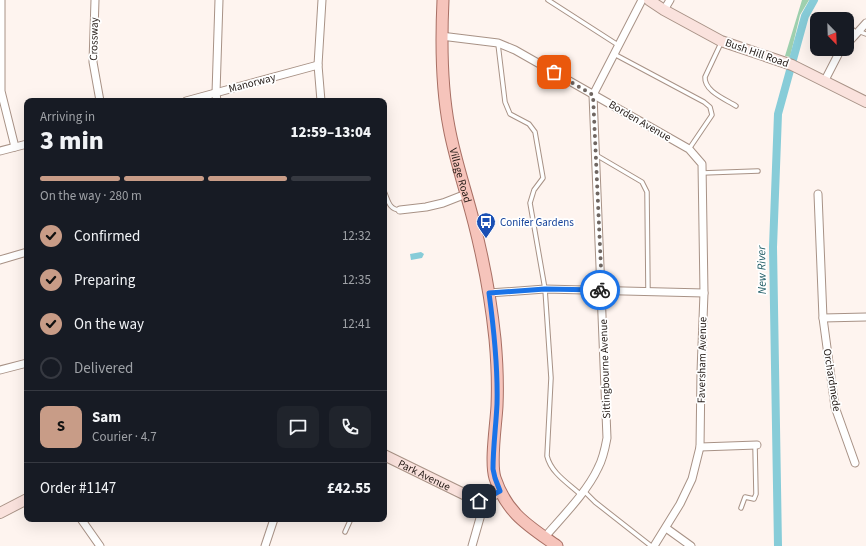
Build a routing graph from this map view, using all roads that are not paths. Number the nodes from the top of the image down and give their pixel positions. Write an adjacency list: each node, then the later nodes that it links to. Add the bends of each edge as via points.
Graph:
1 (1, 0): 33 (street, via 2,91)
2 (95, 0): 26 (street, Crossway, via 93,62)
3 (219, 0): 24 (street)
4 (322, 0): 22 (street)
5 (443, 0): 15 (main road, Village Road)
6 (548, 0): 19 (lane)
7 (642, 0): 19 (street, Sittingbourne Avenue)
8 (649, 0): 10 (street, Bush Hill Road)
9 (670, 0): 10 (street)
10 (664, 10): 17 (street, Bush Hill Road)
11 (866, 23): 13 (street)
12 (854, 30): 13 (lane)
13 (857, 32): 14 (lane); 16 (street)
14 (866, 34)
15 (441, 36): 18 (street, Borden Avenue); 40 (main road, Village Road, via 448,125)
16 (854, 36)
17 (721, 41): 23 (street, Bush Hill Road, via 782,61); 31 (lane, via 705,76 705,82 708,88)
18 (498, 42): 25 (street, Borden Avenue); 46 (lane, via 505,102 510,114 529,124 535,132 543,178 534,190 530,203)
19 (618, 45): 20 (street, Sittingbourne Avenue)
20 (614, 54): 25 (street, Sittingbourne Avenue); 34 (lane, via 710,107 712,115)
21 (837, 56): 23 (street)
22 (318, 65): 24 (street, Manorway); 29 (street)
23 (824, 82): 30 (street, Bush Hill Road)
24 (216, 93): 27 (street, Manorway); 28 (street)
25 (593, 95): 34 (street, Borden Avenue); 36 (street, Sittingbourne Avenue)
26 (99, 98)
27 (197, 98)
28 (217, 98)
29 (321, 98)
30 (866, 102)
31 (736, 106)
32 (24, 145): 33 (street)
33 (15, 147): 35 (street)
34 (689, 149): 37 (street, Borden Avenue)
35 (0, 152)
36 (596, 155): 47 (street, Sittingbourne Avenue); 48 (lane, via 642,182 645,187)
37 (702, 164): 39 (street, Faversham Avenue)
38 (758, 170): 39 (lane)
39 (702, 173): 50 (street, Faversham Avenue)
40 (466, 194): 43 (street, via 443,203); 49 (main road, Village Road)
41 (818, 194): 52 (street, Orchardmede)
42 (387, 197): 43 (lane, via 395,210)
43 (400, 210)
44 (24, 253): 45 (street)
45 (0, 260)
46 (545, 289): 47 (street); 49 (street); 60 (lane, via 551,378 547,456 554,472)
47 (602, 290): 48 (street); 60 (street, Sittingbourne Avenue, via 608,438 598,469)
48 (648, 291): 50 (street)
49 (489, 293): 59 (main road, Village Road, via 497,374 493,469)
50 (704, 293): 56 (street, Faversham Avenue)
51 (866, 317): 52 (street)
52 (823, 318): 58 (street, Orchardmede, via 835,407)
53 (24, 364): 54 (street)
54 (0, 370)
55 (756, 445): 56 (street); 63 (lane, via 756,494 754,499 745,497)
56 (700, 447): 68 (street, Faversham Avenue, via 692,479)
57 (387, 456): 61 (street, Park Avenue, via 476,500)
58 (855, 463)
59 (500, 491): 61 (street); 70 (main road, via 518,518)
60 (582, 493): 70 (street, Sittingbourne Avenue); 75 (lane)
61 (482, 500): 73 (street, via 482,511)
62 (24, 501): 64 (street)
63 (741, 508)
64 (0, 513)
65 (83, 522): 71 (street)
66 (273, 522): 72 (street)
67 (350, 522): 69 (lane)
68 (666, 528): 75 (street, Faversham Avenue); 76 (street)
69 (345, 532)
70 (544, 538): 74 (main road)
71 (100, 546)
72 (265, 546)
73 (472, 546)
74 (557, 546)
75 (653, 546)
76 (690, 546)

